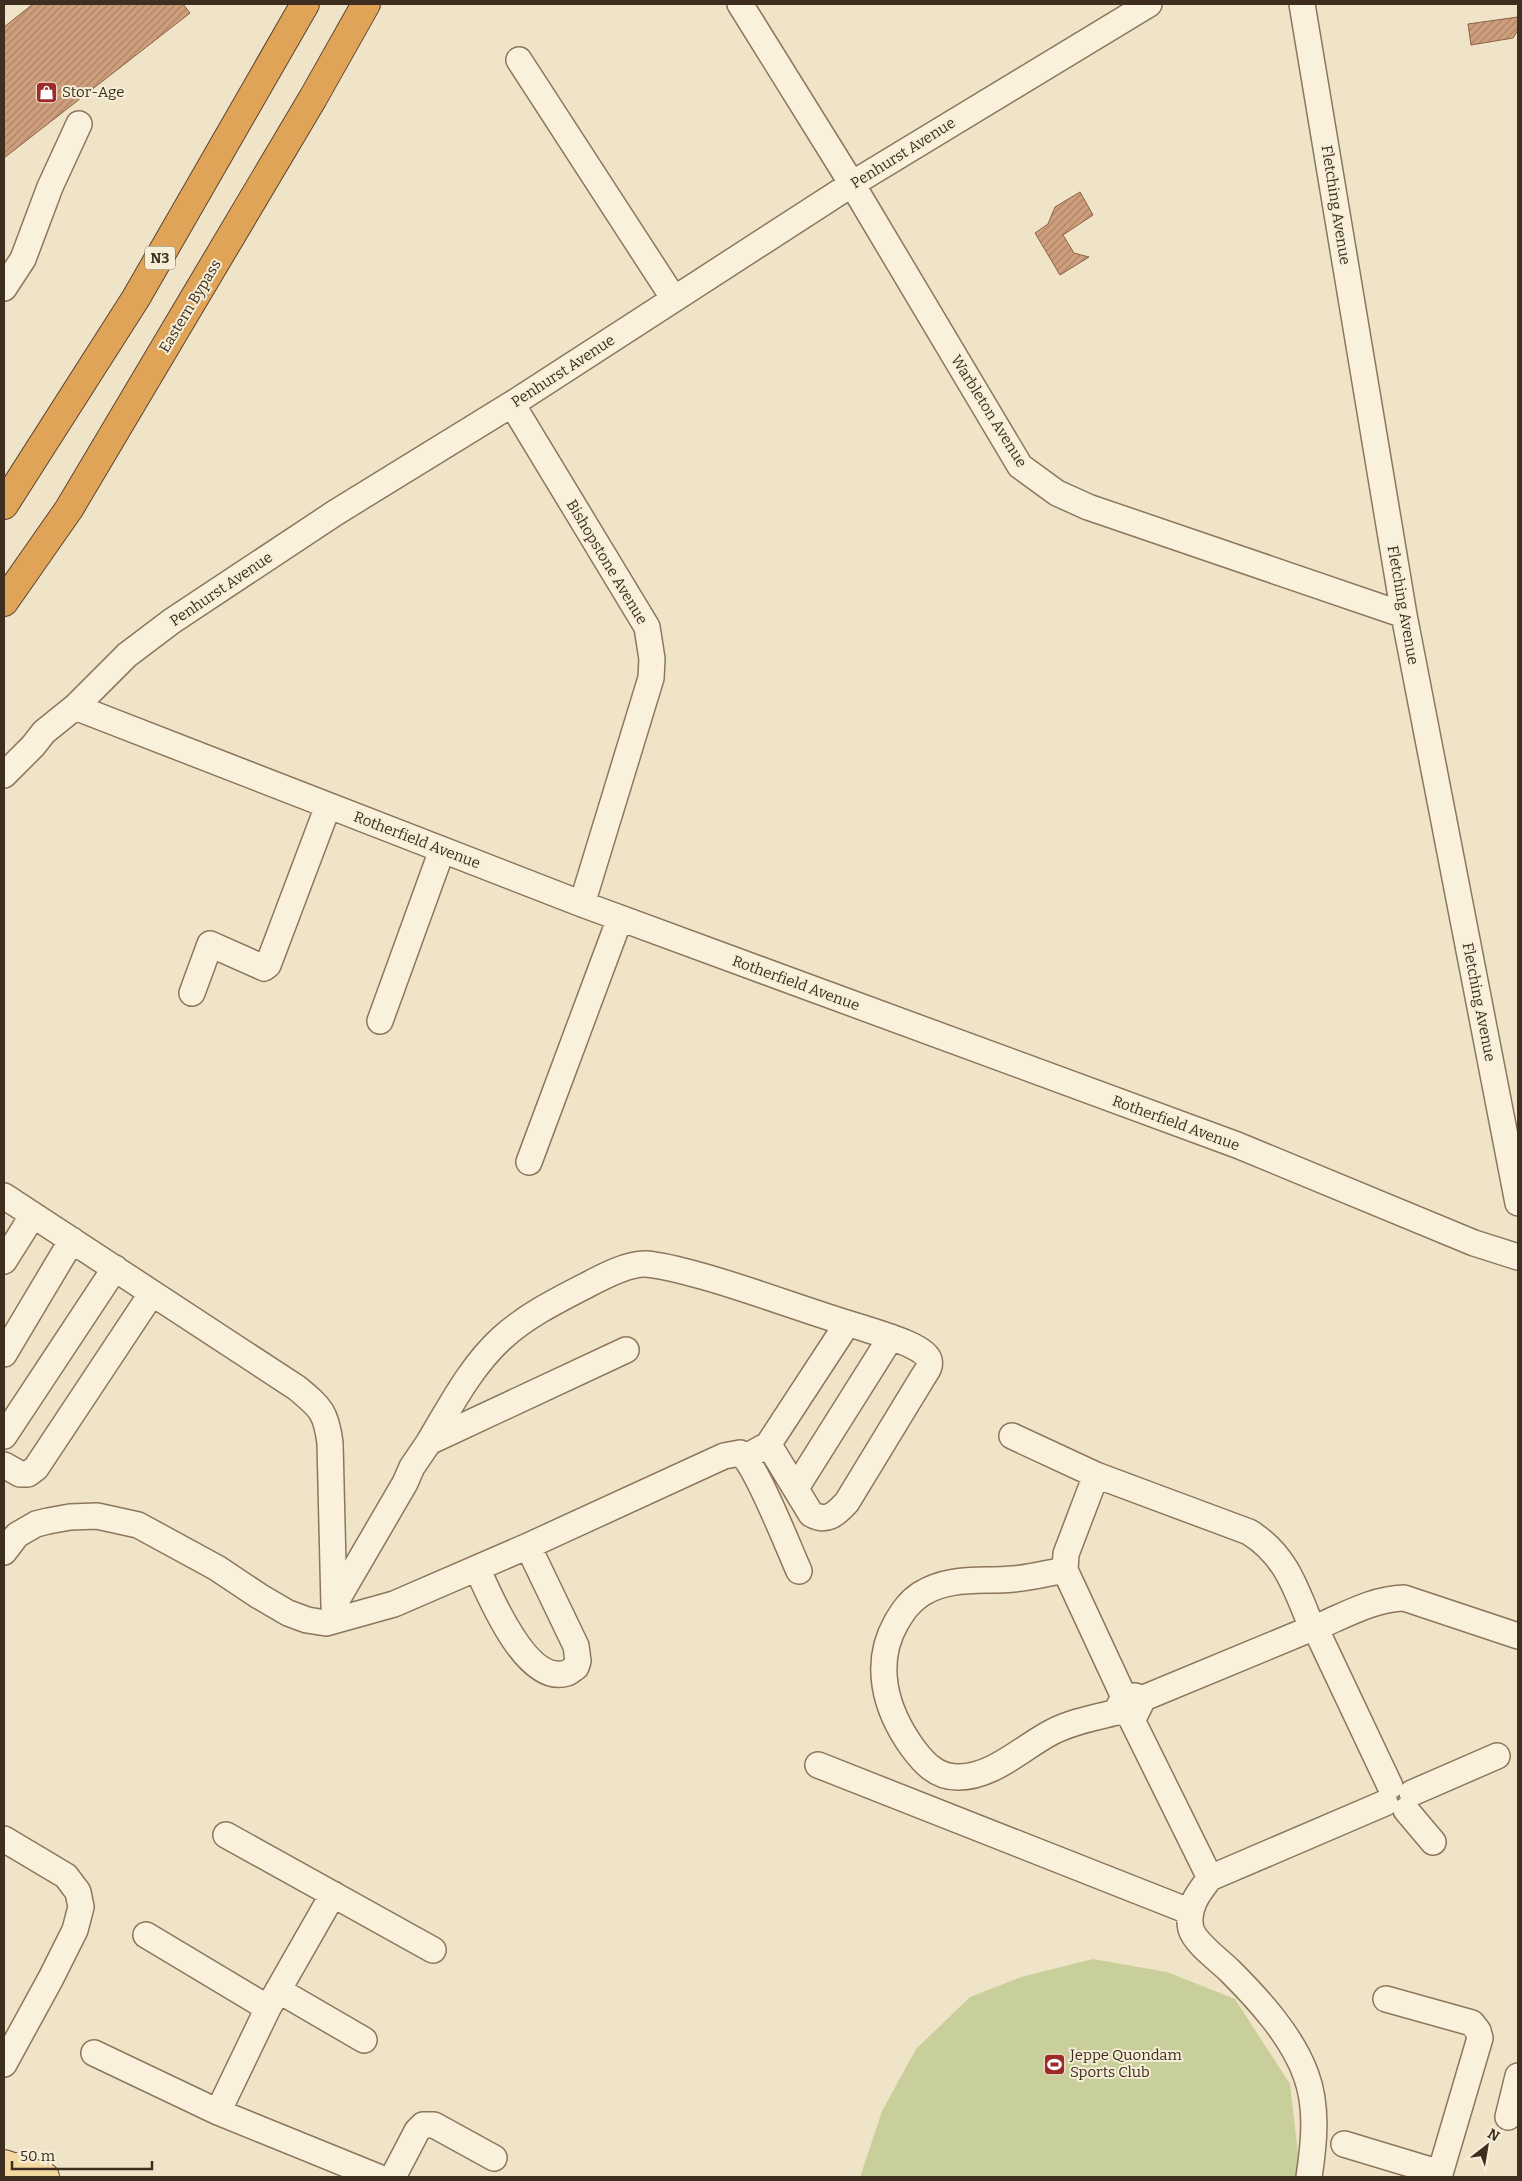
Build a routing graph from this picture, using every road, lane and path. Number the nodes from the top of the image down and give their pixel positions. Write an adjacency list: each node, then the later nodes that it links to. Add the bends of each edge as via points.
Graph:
1 (305, 4): 12 (highway, N3, via 136,298)
2 (366, 4): 13 (highway, Eastern Bypass)
3 (740, 4): 8 (street, Warbleton Avenue)
4 (1149, 4): 8 (street, Penhurst Avenue)
5 (1302, 4): 15 (street, Fletching Avenue)
6 (519, 60): 10 (street)
7 (79, 124): 9 (street, via 23,259)
8 (852, 184): 10 (street, Penhurst Avenue); 15 (street, Warbleton Avenue, via 1020,466 1034,478 1088,507)
9 (4, 288)
10 (674, 299): 11 (street, Penhurst Avenue)
11 (512, 404): 17 (street, Penhurst Avenue, via 335,513 172,621 127,655); 21 (street, Bishopstone Avenue, via 647,627 651,646 650,678)
12 (4, 505)
13 (69, 509): 14 (highway, Eastern Bypass); 16 (highway)
14 (4, 602)
15 (1404, 615): 27 (street, Fletching Avenue)
16 (4, 620)
17 (75, 708): 18 (street, Penhurst Avenue, via 44,732); 19 (street, Rotherfield Avenue)
18 (4, 775)
19 (328, 806): 20 (street, Rotherfield Avenue); 23 (street, via 268,965 264,968 210,944)
20 (442, 850): 21 (street, Rotherfield Avenue); 24 (street)
21 (582, 904): 22 (street, Rotherfield Avenue)
22 (620, 918): 25 (street); 30 (street, Rotherfield Avenue, via 1237,1145 1474,1243)
23 (192, 992)
24 (380, 1021)
25 (530, 1162)
26 (4, 1196): 28 (street)
27 (1518, 1203)
28 (33, 1214): 29 (street); 31 (street)
29 (72, 1240): 32 (street); 37 (street)
30 (1518, 1257)
31 (4, 1261)
32 (114, 1268): 33 (street); 38 (street)
33 (152, 1293): 42 (street, via 36,1468 28,1474 20,1474); 50 (street, via 298,1388 320,1407 328,1424 330,1444)
34 (847, 1324): 35 (street); 40 (street, via 669,1267 643,1264 612,1272 530,1318 502,1338 454,1400); 41 (street)
35 (891, 1337): 44 (street); 44 (street, via 925,1353 930,1367 847,1502 836,1514 826,1519 818,1518 811,1514)
36 (626, 1350): 40 (street)
37 (4, 1354)
38 (4, 1436)
39 (1012, 1436): 43 (street)
40 (429, 1442): 50 (street)
41 (756, 1452): 44 (street, via 772,1450); 46 (street, via 724,1456); 49 (street, via 758,1479)
42 (4, 1465)
43 (1096, 1475): 48 (street, via 1066,1554); 51 (street, via 1249,1532 1263,1541 1291,1577)
44 (796, 1488)
45 (8, 1538): 50 (street, via 36,1524 70,1517 97,1516 138,1524 288,1613 307,1620)
46 (528, 1546): 47 (street); 47 (street, via 576,1646 576,1667 566,1673 542,1669 514,1641)
47 (477, 1568): 50 (street, via 394,1604)
48 (1065, 1570): 53 (street); 53 (street, via 1013,1579 962,1580 921,1594 905,1607 891,1632 884,1655 884,1680 889,1704 908,1741 926,1765 958,1778 991,1768 1052,1732)
49 (799, 1571)
50 (330, 1615)
51 (1314, 1628): 52 (street, via 1386,1598 1404,1598); 53 (street); 56 (street)
52 (1518, 1636)
53 (1128, 1706): 60 (street)
54 (1497, 1756): 56 (street)
55 (818, 1765): 62 (street)
56 (1398, 1798): 59 (street); 60 (street)
57 (226, 1835): 61 (street)
58 (4, 1840): 69 (street, via 66,1876 78,1892 81,1907 75,1930)
59 (1433, 1842)
60 (1210, 1878): 62 (street, via 1195,1896)
61 (333, 1894): 64 (street); 66 (street)
62 (1191, 1912): 80 (street, via 1191,1930 1202,1946 1251,1992 1284,2033 1306,2075 1314,2117)
63 (146, 1935): 66 (street)
64 (433, 1950)
65 (1386, 1998): 76 (street, via 1472,2024 1478,2031 1480,2038)
66 (273, 1999): 67 (street); 71 (street)
67 (364, 2040)
68 (94, 2053): 71 (street)
69 (4, 2064)
70 (1518, 2076): 72 (street)
71 (218, 2112): 78 (street)
72 (1508, 2117)
73 (1344, 2144): 76 (street)
74 (494, 2158): 79 (street, via 434,2125 423,2125)
75 (4, 2164): 77 (main road)
76 (1440, 2175)
77 (46, 2177)
78 (378, 2177)
79 (393, 2177)
80 (1308, 2177)

